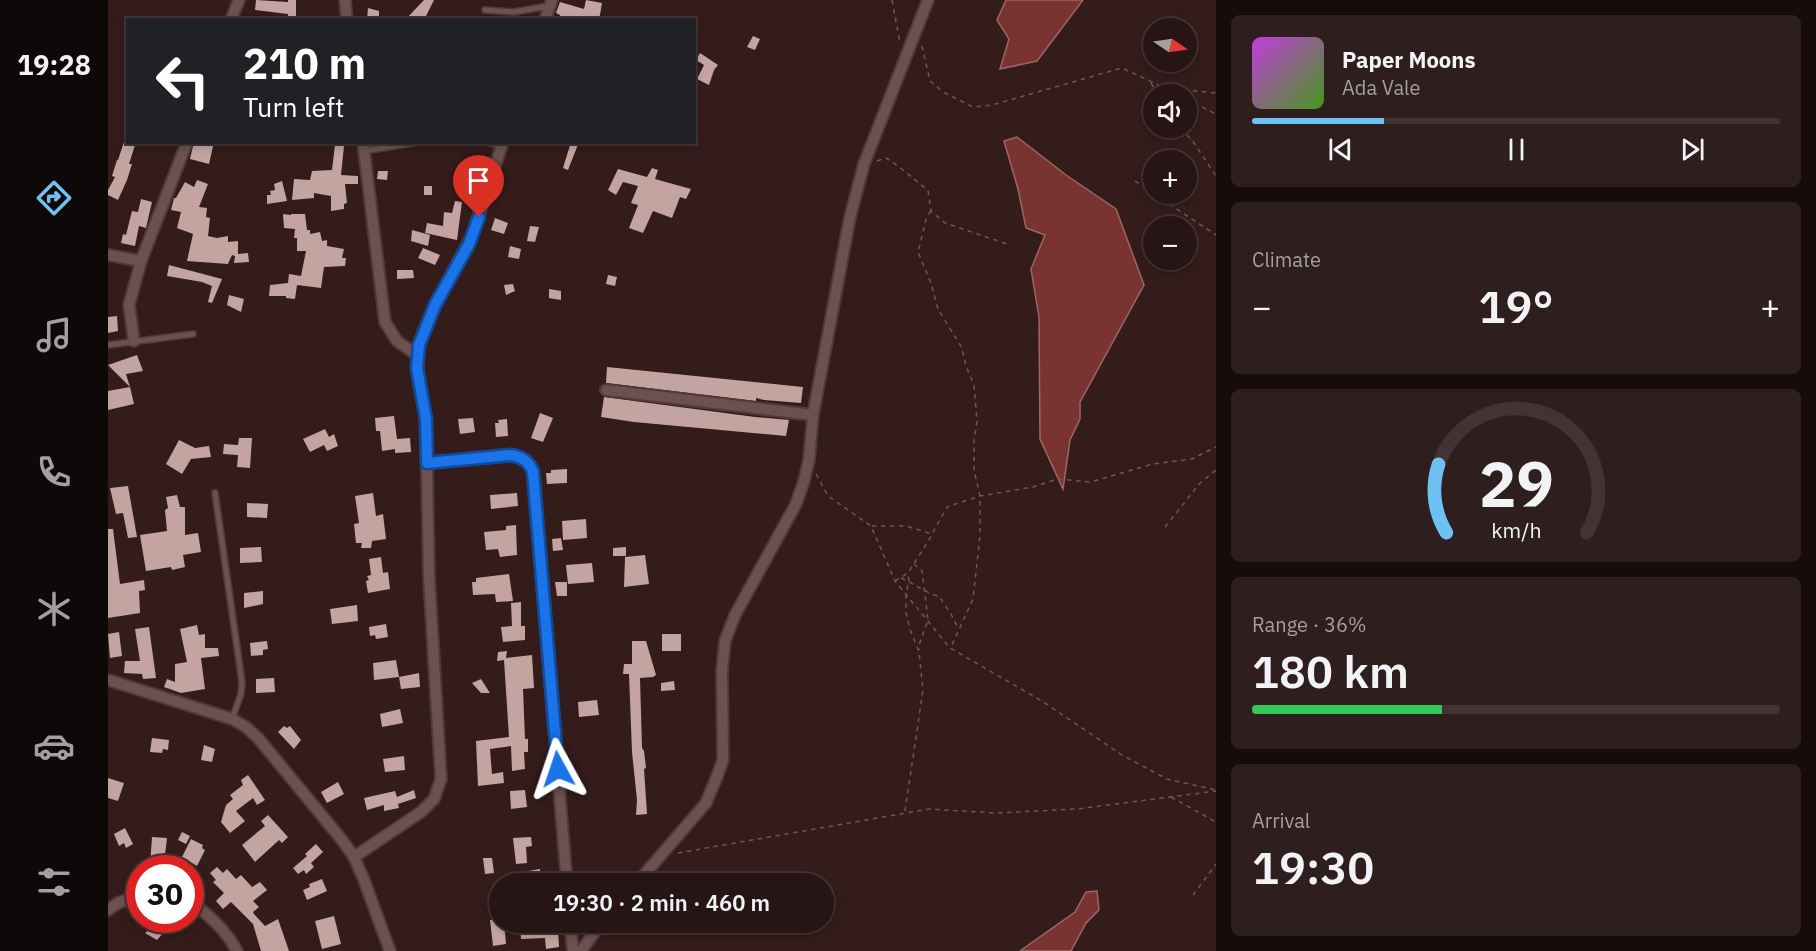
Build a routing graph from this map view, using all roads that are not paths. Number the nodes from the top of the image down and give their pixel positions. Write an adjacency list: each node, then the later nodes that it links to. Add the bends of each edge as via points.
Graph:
1 (238, 0): 6 (street)
2 (345, 0): 7 (street)
3 (928, 0): 20 (street, via 864,164 850,217)
4 (551, 3): 5 (lane, via 514,12); 8 (street)
5 (485, 10)
6 (232, 18)
7 (347, 18)
8 (546, 18)
9 (186, 144): 14 (street)
10 (397, 144): 12 (lane)
11 (502, 144): 18 (street, via 472,236 435,305)
12 (363, 147): 18 (street, via 386,322 397,341)
13 (108, 255): 14 (street)
14 (141, 261): 16 (street, via 129,305)
15 (193, 334): 16 (lane)
16 (134, 341): 17 (lane)
17 (108, 345)
18 (417, 355): 21 (street, via 426,419)
19 (606, 390): 20 (street)
20 (813, 415): 27 (street, via 809,460 796,504 735,615 725,641 723,760 714,787 706,803)
21 (427, 463): 25 (street, via 429,577 441,779 434,799 422,812); 26 (street, via 511,455 525,460 533,472)
22 (215, 494): 24 (lane, via 242,682)
23 (108, 680): 24 (street)
24 (232, 719): 25 (street, via 258,738)
25 (354, 857): 33 (street)
26 (566, 873)
27 (645, 873)
28 (126, 900): 29 (street)
29 (108, 910)
30 (204, 912): 34 (street, via 225,932)
31 (571, 933): 35 (street)
32 (594, 933): 36 (street)
33 (386, 950)
34 (237, 951)
35 (573, 951)
36 (581, 951)

